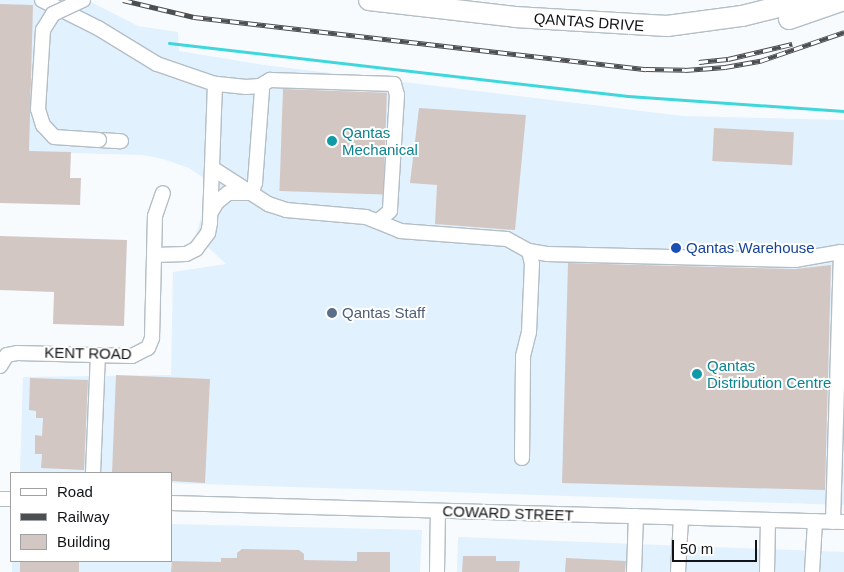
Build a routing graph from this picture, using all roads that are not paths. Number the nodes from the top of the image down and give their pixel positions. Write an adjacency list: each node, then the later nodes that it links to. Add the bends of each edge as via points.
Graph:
1 (42, 0): 7 (street, via 98,28 157,64)
2 (83, 0): 9 (street, bridge, via 54,14 42,30 38,110 43,125 54,137)
3 (369, 0): 6 (highway, QANTAS DRIVE)
4 (806, 0): 6 (highway, QANTAS DRIVE, via 742,16 686,25)
5 (844, 0): 6 (highway, via 803,16 704,35 664,34)
6 (589, 22)
7 (215, 84): 8 (street); 10 (street)
8 (260, 86): 12 (street, via 255,183); 14 (street, via 270,80 394,84 397,96 390,211)
9 (121, 141)
10 (212, 168): 12 (street); 13 (street)
11 (163, 193): 16 (street, KENT ROAD, via 155,216)
12 (251, 193): 13 (street, via 228,193); 14 (street, via 286,210 366,217)
13 (210, 212): 16 (street, via 204,240 196,249 186,254)
14 (378, 222): 15 (street, via 400,231 507,239)
15 (530, 251): 19 (street, via 529,332 523,356); 27 (street, via 795,260 842,252)
16 (154, 255): 17 (street, KENT ROAD, via 152,338 148,348 132,356)
17 (98, 355): 18 (street, KENT ROAD, via 26,352); 20 (street)
18 (2, 357)
19 (522, 458)
20 (93, 472)
21 (172, 504): 22 (street, COWARD STREET)
22 (438, 511): 23 (street, COWARD STREET); 28 (street)
23 (636, 516): 24 (street, COWARD STREET); 29 (street)
24 (681, 518): 25 (street, COWARD STREET); 30 (street)
25 (768, 520): 26 (street, COWARD STREET); 31 (street)
26 (815, 521): 27 (street, COWARD STREET); 32 (street)
27 (839, 522)
28 (437, 572)
29 (634, 572)
30 (678, 572)
31 (767, 572)
32 (812, 572)

